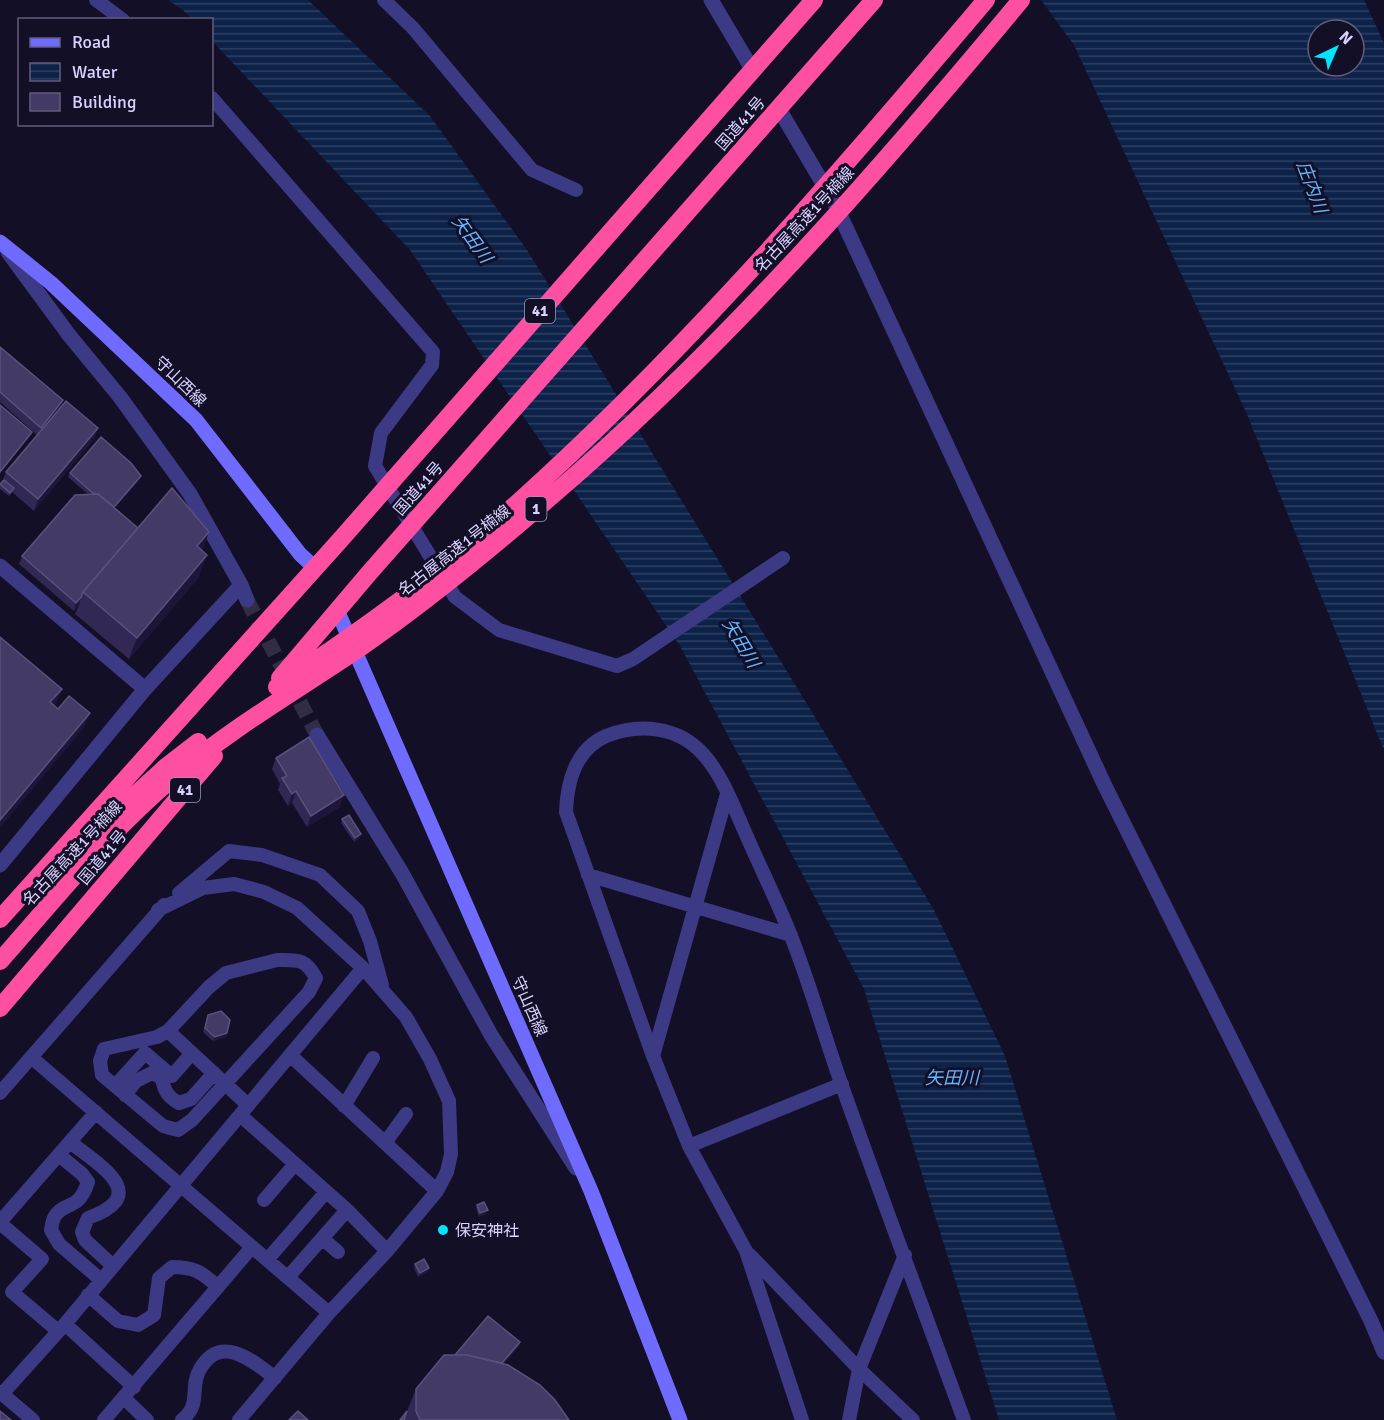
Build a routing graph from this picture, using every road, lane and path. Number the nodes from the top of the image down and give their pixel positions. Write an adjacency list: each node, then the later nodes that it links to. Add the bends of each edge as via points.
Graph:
1 (96, 0): 8 (lane)
2 (384, 0): 12 (lane, via 413,28 532,171)
3 (711, 0): 9 (street)
4 (814, 0): 9 (highway, 国道41号 / 41)
5 (874, 0): 11 (highway, 国道41号 / 41)
6 (986, 0): 29 (highway, 名古屋高速1号楠線 / 1, via 784,233 614,412 465,549 358,633 167,766 109,819)
7 (1020, 0): 30 (highway, 名古屋高速1号楠線 / 1, via 908,135 806,248 628,429 474,561 364,645 232,732 174,777 118,829)
8 (120, 18)
9 (752, 69): 16 (highway, 国道41号 / 41)
10 (213, 99): 14 (lane, via 434,352 432,365 381,433 375,466 455,597 499,630 616,666 633,659)
11 (779, 109): 19 (highway, 国道41号 / 41); 75 (street, via 835,204 1105,786)
12 (576, 190)
13 (1, 242): 16 (main road, 守山西線, via 51,282 196,420); 17 (street, via 190,494)
14 (783, 558)
15 (0, 566): 20 (street)
16 (315, 568): 27 (highway, 国道41号 / 41)
17 (241, 585): 18 (street); 20 (street)
18 (247, 600)
19 (338, 610): 33 (highway, 国道41号 / 41); 56 (main road, 守山西線)
20 (145, 689): 23 (street)
21 (317, 735): 56 (street, via 402,873 491,1035)
22 (728, 794): 24 (lane, via 703,754 673,734 635,728 598,740 575,766 567,790 566,812); 25 (lane); 28 (lane)
23 (0, 865)
24 (588, 875): 25 (lane); 37 (lane)
25 (694, 905): 28 (lane); 37 (lane)
26 (158, 910): 31 (lane, via 203,888 234,884 264,892 297,908); 32 (lane, via 229,851 262,855 320,875 358,911); 38 (lane)
27 (0, 919)
28 (791, 935): 42 (lane)
29 (0, 943)
30 (0, 961)
31 (363, 968): 32 (lane); 36 (lane)
32 (383, 988): 55 (lane, via 406,1017 449,1101 451,1154)
33 (0, 1008)
34 (168, 1031): 35 (lane); 41 (lane, via 226,973 277,960 300,960 310,967 316,978 309,992); 43 (lane, via 104,1049 100,1061 102,1075)
35 (192, 1053): 40 (lane); 43 (lane, via 172,1076 145,1053)
36 (290, 1055): 45 (lane); 46 (lane)
37 (653, 1056): 51 (lane)
38 (31, 1057): 44 (lane); 47 (lane)
39 (373, 1058): 45 (lane)
40 (214, 1073): 41 (lane); 43 (lane, via 191,1099 179,1103 169,1098 162,1078 152,1073)
41 (225, 1083): 43 (lane, via 178,1130 163,1126); 46 (lane)
42 (842, 1084): 51 (lane); 66 (lane)
43 (120, 1090)
44 (0, 1093)
45 (344, 1106): 50 (lane)
46 (244, 1110): 53 (lane); 54 (lane)
47 (96, 1112): 49 (lane); 54 (lane)
48 (406, 1114): 50 (lane)
49 (70, 1142): 52 (lane); 68 (lane, via 117,1180 120,1192 115,1202 88,1218 82,1232 85,1240)
50 (385, 1143): 55 (lane)
51 (689, 1146): 64 (lane)
52 (59, 1155): 60 (lane); 70 (lane, via 88,1182 84,1195 54,1217 51,1230 59,1244)
53 (296, 1164): 57 (lane); 58 (lane)
54 (180, 1186): 62 (lane); 68 (lane)
55 (437, 1191): 63 (lane)
56 (591, 1191): 86 (main road, 守山西線)
57 (326, 1192): 59 (lane); 67 (lane)
58 (264, 1200)
59 (346, 1210): 61 (lane); 63 (lane)
60 (0, 1222): 74 (lane, via 42,1259 12,1292)
61 (322, 1238): 65 (lane); 69 (lane)
62 (252, 1247): 67 (lane); 71 (lane)
63 (387, 1251): 73 (lane)
64 (746, 1251): 76 (lane); 87 (lane)
65 (338, 1252)
66 (904, 1255): 76 (lane); 90 (lane)
67 (267, 1260): 69 (lane)
68 (113, 1266): 70 (lane)
69 (288, 1277): 73 (lane)
70 (101, 1280): 72 (lane)
71 (218, 1287): 72 (lane, via 204,1273 172,1267 159,1278 154,1315 138,1324 118,1321); 78 (lane)
72 (88, 1296): 74 (lane)
73 (329, 1313): 77 (lane)
74 (62, 1327): 78 (lane); 79 (lane)
75 (1384, 1352)
76 (859, 1369): 88 (lane); 89 (lane)
77 (275, 1378): 84 (lane, via 249,1357 232,1351 214,1354 200,1370 194,1409); 85 (lane)
78 (134, 1387): 80 (lane)
79 (1, 1393): 81 (lane)
80 (124, 1398): 82 (lane); 83 (lane)
81 (33, 1420)
82 (104, 1420)
83 (147, 1420)
84 (182, 1420)
85 (239, 1420)
86 (680, 1420)
87 (802, 1420)
88 (849, 1420)
89 (913, 1420)
90 (964, 1420)

